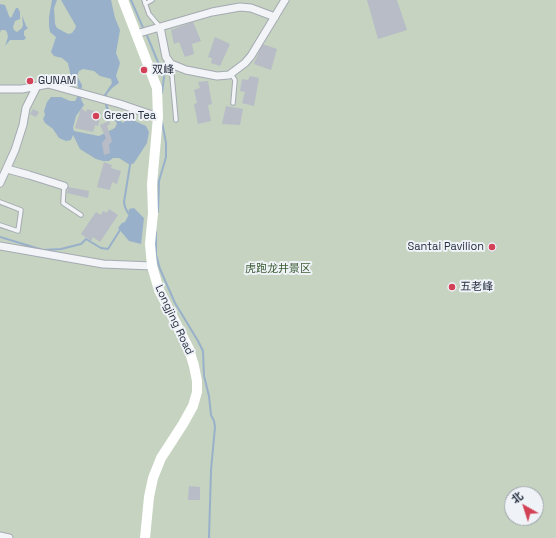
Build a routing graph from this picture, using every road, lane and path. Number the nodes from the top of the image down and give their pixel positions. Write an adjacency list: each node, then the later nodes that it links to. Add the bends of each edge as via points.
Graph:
1 (123, 0): 7 (street, Longjing Road)
2 (152, 0): 4 (lane)
3 (285, 0): 5 (street)
4 (144, 2): 6 (lane, via 149,14)
5 (275, 17): 6 (street, via 240,7); 9 (street, via 251,56)
6 (160, 27): 7 (street); 8 (street, via 166,56)
7 (142, 32): 13 (street, Longjing Road, via 157,88)
8 (171, 64): 9 (street, via 186,70 217,76); 14 (lane)
9 (231, 74): 12 (lane, via 235,80)
10 (36, 88): 11 (street); 13 (street, via 48,84 74,90); 15 (street, via 26,108 15,150)
11 (0, 89)
12 (233, 103)
13 (158, 117): 22 (street, Longjing Road, via 152,184)
14 (176, 120)
15 (3, 168): 16 (street); 17 (street)
16 (0, 183)
17 (64, 186): 19 (lane, via 63,204)
18 (0, 202): 20 (lane, via 21,210 18,231)
19 (81, 215)
20 (0, 225)
21 (0, 246): 22 (street, via 103,264)
22 (152, 266): 25 (street, Longjing Road, via 158,290 189,349 197,381 197,392 193,406 161,458 153,478)
23 (0, 536): 24 (street)
24 (9, 538)
25 (145, 538)

